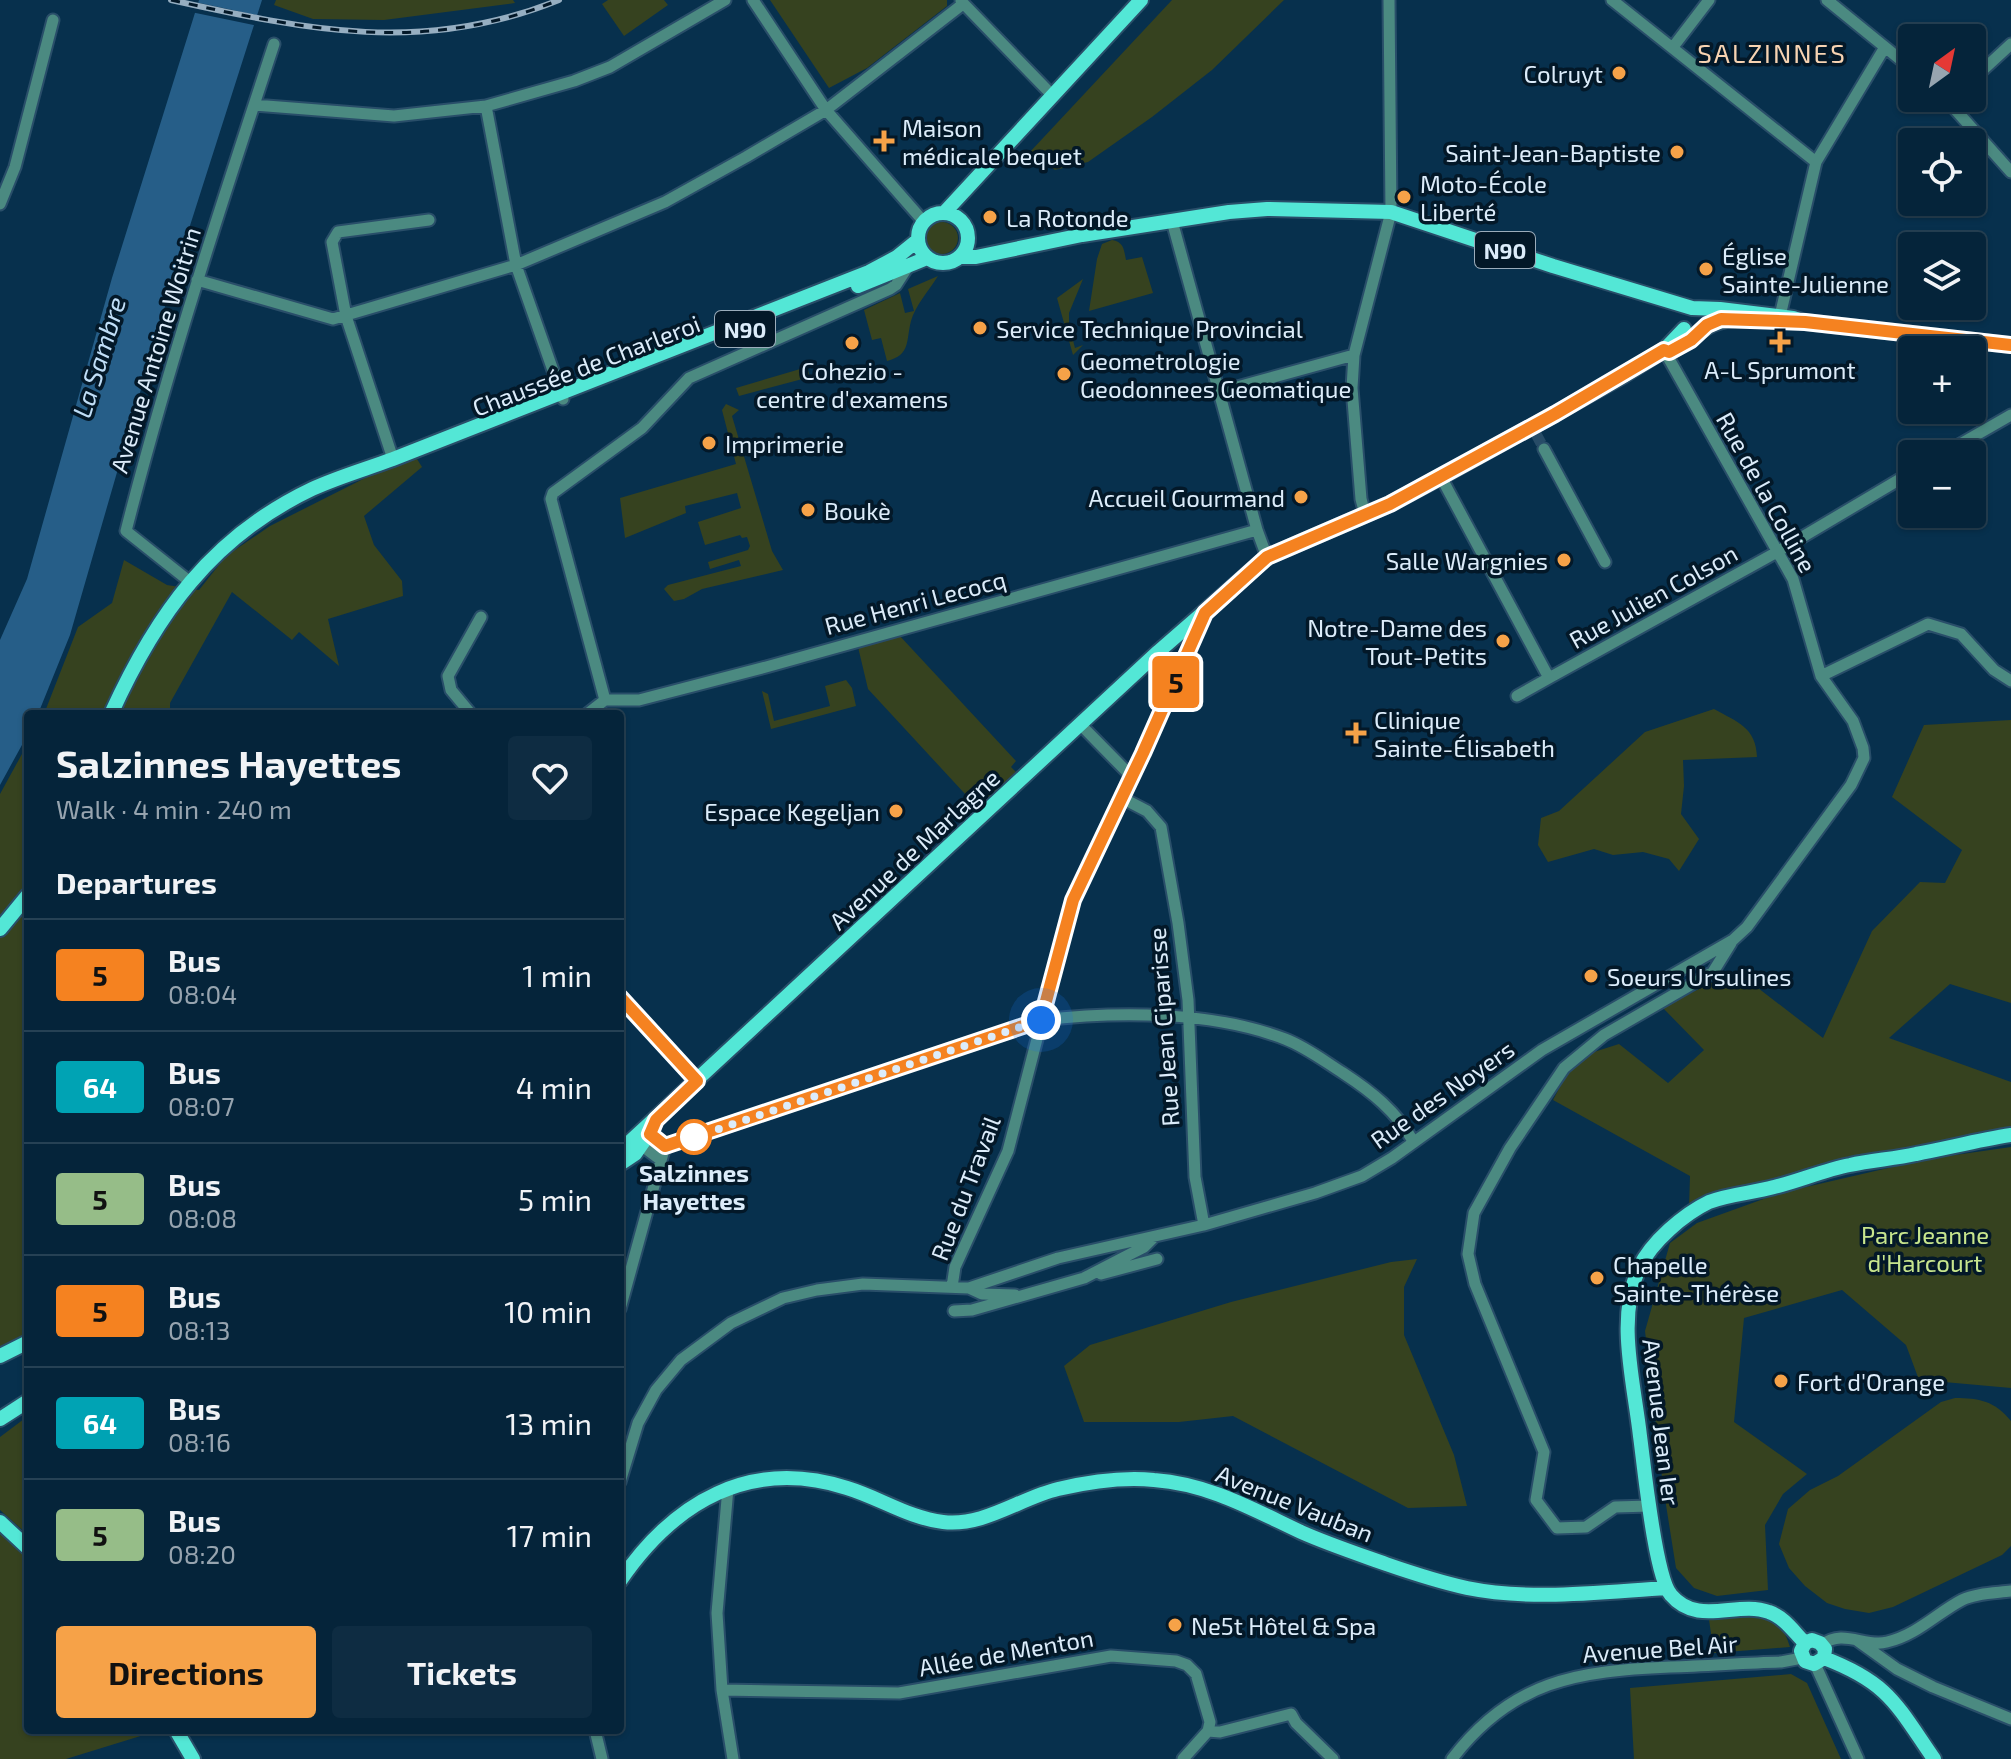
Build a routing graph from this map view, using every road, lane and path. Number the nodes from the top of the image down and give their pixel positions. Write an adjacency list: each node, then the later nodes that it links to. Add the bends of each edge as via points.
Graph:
1 (725, 0): 18 (street, via 610,67)
2 (753, 0): 19 (street)
3 (1141, 0): 16 (main road)
4 (1389, 0): 25 (street)
5 (1612, 0): 12 (street)
6 (1709, 0): 12 (street)
7 (1827, 0): 13 (street)
8 (962, 2): 16 (street); 19 (street)
9 (53, 20): 24 (street, via 15,167)
10 (274, 44): 17 (street, Avenue Antoine Woitrin)
11 (2011, 44): 15 (street)
12 (1673, 47): 21 (street)
13 (1885, 47): 14 (street); 21 (street)
14 (1898, 58)
15 (1986, 67)
16 (1053, 96): 23 (main road)
17 (254, 105): 18 (street, via 394,116); 37 (street, Avenue Antoine Woitrin)
18 (486, 106): 35 (street)
19 (826, 110): 29 (street); 35 (street, via 665,202)
20 (1960, 112): 22 (street)
21 (1816, 162): 39 (street)
22 (2011, 172)
23 (971, 185): 26 (main road); 30 (main road, via 964,207)
24 (0, 204)
25 (1391, 212): 28 (main road, N90, via 1267,209); 40 (main road, N90, via 1633,289); 44 (street)
26 (944, 213): 29 (main road); 30 (main road, N90, via 958,218)
27 (429, 220): 38 (street, via 338,232 332,242)
28 (1172, 221): 32 (main road, N90); 45 (street)
29 (924, 222): 31 (main road)
30 (966, 230): 32 (main road, N90, via 981,245); 33 (main road)
31 (918, 240): 34 (main road); 46 (main road, Chaussée de Charleroi / N90, via 884,266)
32 (1019, 246): 33 (main road, N90)
33 (961, 257): 34 (main road, N90, via 947,264)
34 (927, 258): 36 (main road, Chaussée de Charleroi / N90)
35 (516, 265): 38 (street); 46 (street)
36 (907, 268): 46 (main road, Chaussée de Charleroi / N90); 65 (street, via 890,289 689,378 642,428 553,493)
37 (197, 280): 38 (street, via 333,319); 58 (street, Avenue Antoine Woitrin, via 126,531)
38 (346, 316): 50 (street)
39 (1780, 316): 40 (main road); 41 (main road)
40 (1700, 319): 41 (main road); 43 (main road, Avenue de Marlagne, via 1669,352)
41 (1805, 322): 42 (main road)
42 (2011, 345)
43 (1664, 350): 51 (main road, Avenue de Marlagne, via 1534,431); 55 (street, Rue de la Colline)
44 (1354, 355): 45 (street); 53 (street, via 1352,388)
45 (1219, 392): 54 (street)
46 (562, 396): 50 (main road, Chaussée de Charleroi / N90)
47 (2011, 415): 48 (street)
48 (1967, 440)
49 (1544, 449): 57 (street)
50 (393, 459): 58 (main road, Chaussée de Charleroi / N90, via 329,481 281,506 236,537)
51 (1441, 477): 53 (main road, Avenue de Marlagne); 62 (street)
52 (1898, 480): 55 (street, Rue Julien Colson)
53 (1365, 514): 56 (main road, Avenue de Marlagne)
54 (1257, 530): 56 (street); 65 (street, Rue Henri Lecocq, via 766,667 639,700)
55 (1777, 552): 61 (street, Rue de la Colline, via 1793,579); 62 (street, Rue Julien Colson)
56 (1267, 557): 59 (main road, Avenue de Marlagne)
57 (1605, 562)
58 (189, 581): 66 (main road, Chaussée de Charleroi / N90, via 144,647)
59 (1205, 613): 69 (main road, Avenue de Marlagne); 70 (street, Rue du Travail)
60 (481, 617): 67 (street, via 448,676 451,690)
61 (1821, 676): 63 (street, via 1928,624 1961,634); 74 (street, Rue de la Colline, via 1853,721 1864,758 1859,773)
62 (1549, 678): 64 (street, Rue Julien Colson)
63 (2011, 681)
64 (1517, 696)
65 (605, 700): 68 (street)
66 (113, 710)
67 (468, 710)
68 (592, 710)
69 (1080, 724): 70 (street); 78 (main road, Avenue de Marlagne)
70 (1132, 777): 71 (street, Rue du Travail)
71 (1122, 798): 76 (street, Rue Jean Ciparisse, via 1147,811 1161,827); 77 (street, Rue du Travail, via 1073,900)
72 (24, 900): 73 (main road)
73 (0, 929)
74 (1733, 940): 81 (street, Rue des Noyers, via 1542,1050); 101 (street, via 1713,972 1604,1035 1564,1068 1474,1213 1468,1254 1475,1284 1544,1452 1536,1500 1557,1528 1586,1527 1615,1507)
75 (624, 1001): 78 (street)
76 (1188, 1019): 77 (street, via 1085,1015); 81 (street, via 1236,1025 1311,1051 1376,1095); 86 (street, Rue Jean Ciparisse, via 1195,1177)
77 (1041, 1020): 82 (street); 90 (street, Rue du Travail, via 1008,1151 955,1267)
78 (697, 1081): 79 (main road, Avenue de Marlagne)
79 (648, 1132): 82 (street); 83 (main road, Avenue de Marlagne); 84 (street); 85 (main road, Avenue de Marlagne)
80 (2011, 1135): 101 (main road, Avenue Jean Ier, via 1848,1165 1710,1202 1662,1238 1638,1269 1628,1308)
81 (1413, 1141): 86 (street, Rue des Noyers, via 1362,1176)
82 (665, 1146): 84 (street)
83 (624, 1148)
84 (661, 1160): 92 (street)
85 (624, 1161)
86 (1204, 1225): 87 (street, Rue des Noyers)
87 (1156, 1236): 89 (street, Rue des Noyers); 91 (street, Rue des Noyers, via 1058,1258)
88 (1157, 1259): 89 (street, Rue des Noyers)
89 (1084, 1278): 93 (street, Rue des Noyers)
90 (952, 1287): 91 (street, Rue des Noyers); 99 (street, Rue des Noyers, via 863,1284 817,1290 783,1298 731,1323 681,1360 656,1390 638,1423)
91 (969, 1288): 93 (street, Rue des Noyers)
92 (624, 1294)
93 (1022, 1296): 94 (street, Rue des Noyers)
94 (954, 1311)
95 (24, 1344): 96 (main road)
96 (0, 1356)
97 (24, 1404): 98 (main road)
98 (0, 1419)
99 (624, 1469)
100 (728, 1488): 104 (main road, Avenue Vauban, via 684,1511 653,1537); 105 (main road, Avenue Vauban, via 771,1478 817,1481 917,1516 958,1523 1058,1489 1152,1479 1214,1491 1303,1533 1469,1588 1551,1595); 109 (street, via 717,1613)
101 (1650, 1506): 105 (main road, Avenue Jean Ier)
102 (0, 1522): 103 (main road)
103 (24, 1544)
104 (624, 1576)
105 (1666, 1588): 108 (main road, via 1679,1603 1700,1611 1770,1612)
106 (2011, 1591): 107 (street, Avenue Bel Air, via 1965,1598 1885,1643)
107 (1854, 1639): 108 (street, Avenue Bel Air, via 1836,1637); 110 (street, via 1897,1669)
108 (1814, 1654): 119 (street, Avenue Bel Air, via 1792,1661 1612,1670 1561,1680 1508,1706); 120 (street); 121 (main road, via 1883,1689)
109 (722, 1690): 111 (street, Allée de Menton, via 899,1693 1111,1656 1176,1661 1187,1665 1200,1682); 116 (street)
110 (2011, 1719)
111 (1208, 1731): 117 (street); 118 (street, via 1291,1714)
112 (178, 1734): 114 (main road)
113 (596, 1734): 115 (street)
114 (193, 1759)
115 (602, 1759)
116 (733, 1759)
117 (1183, 1759)
118 (1333, 1759)
119 (1452, 1759)
120 (1858, 1759)
121 (1934, 1759)

